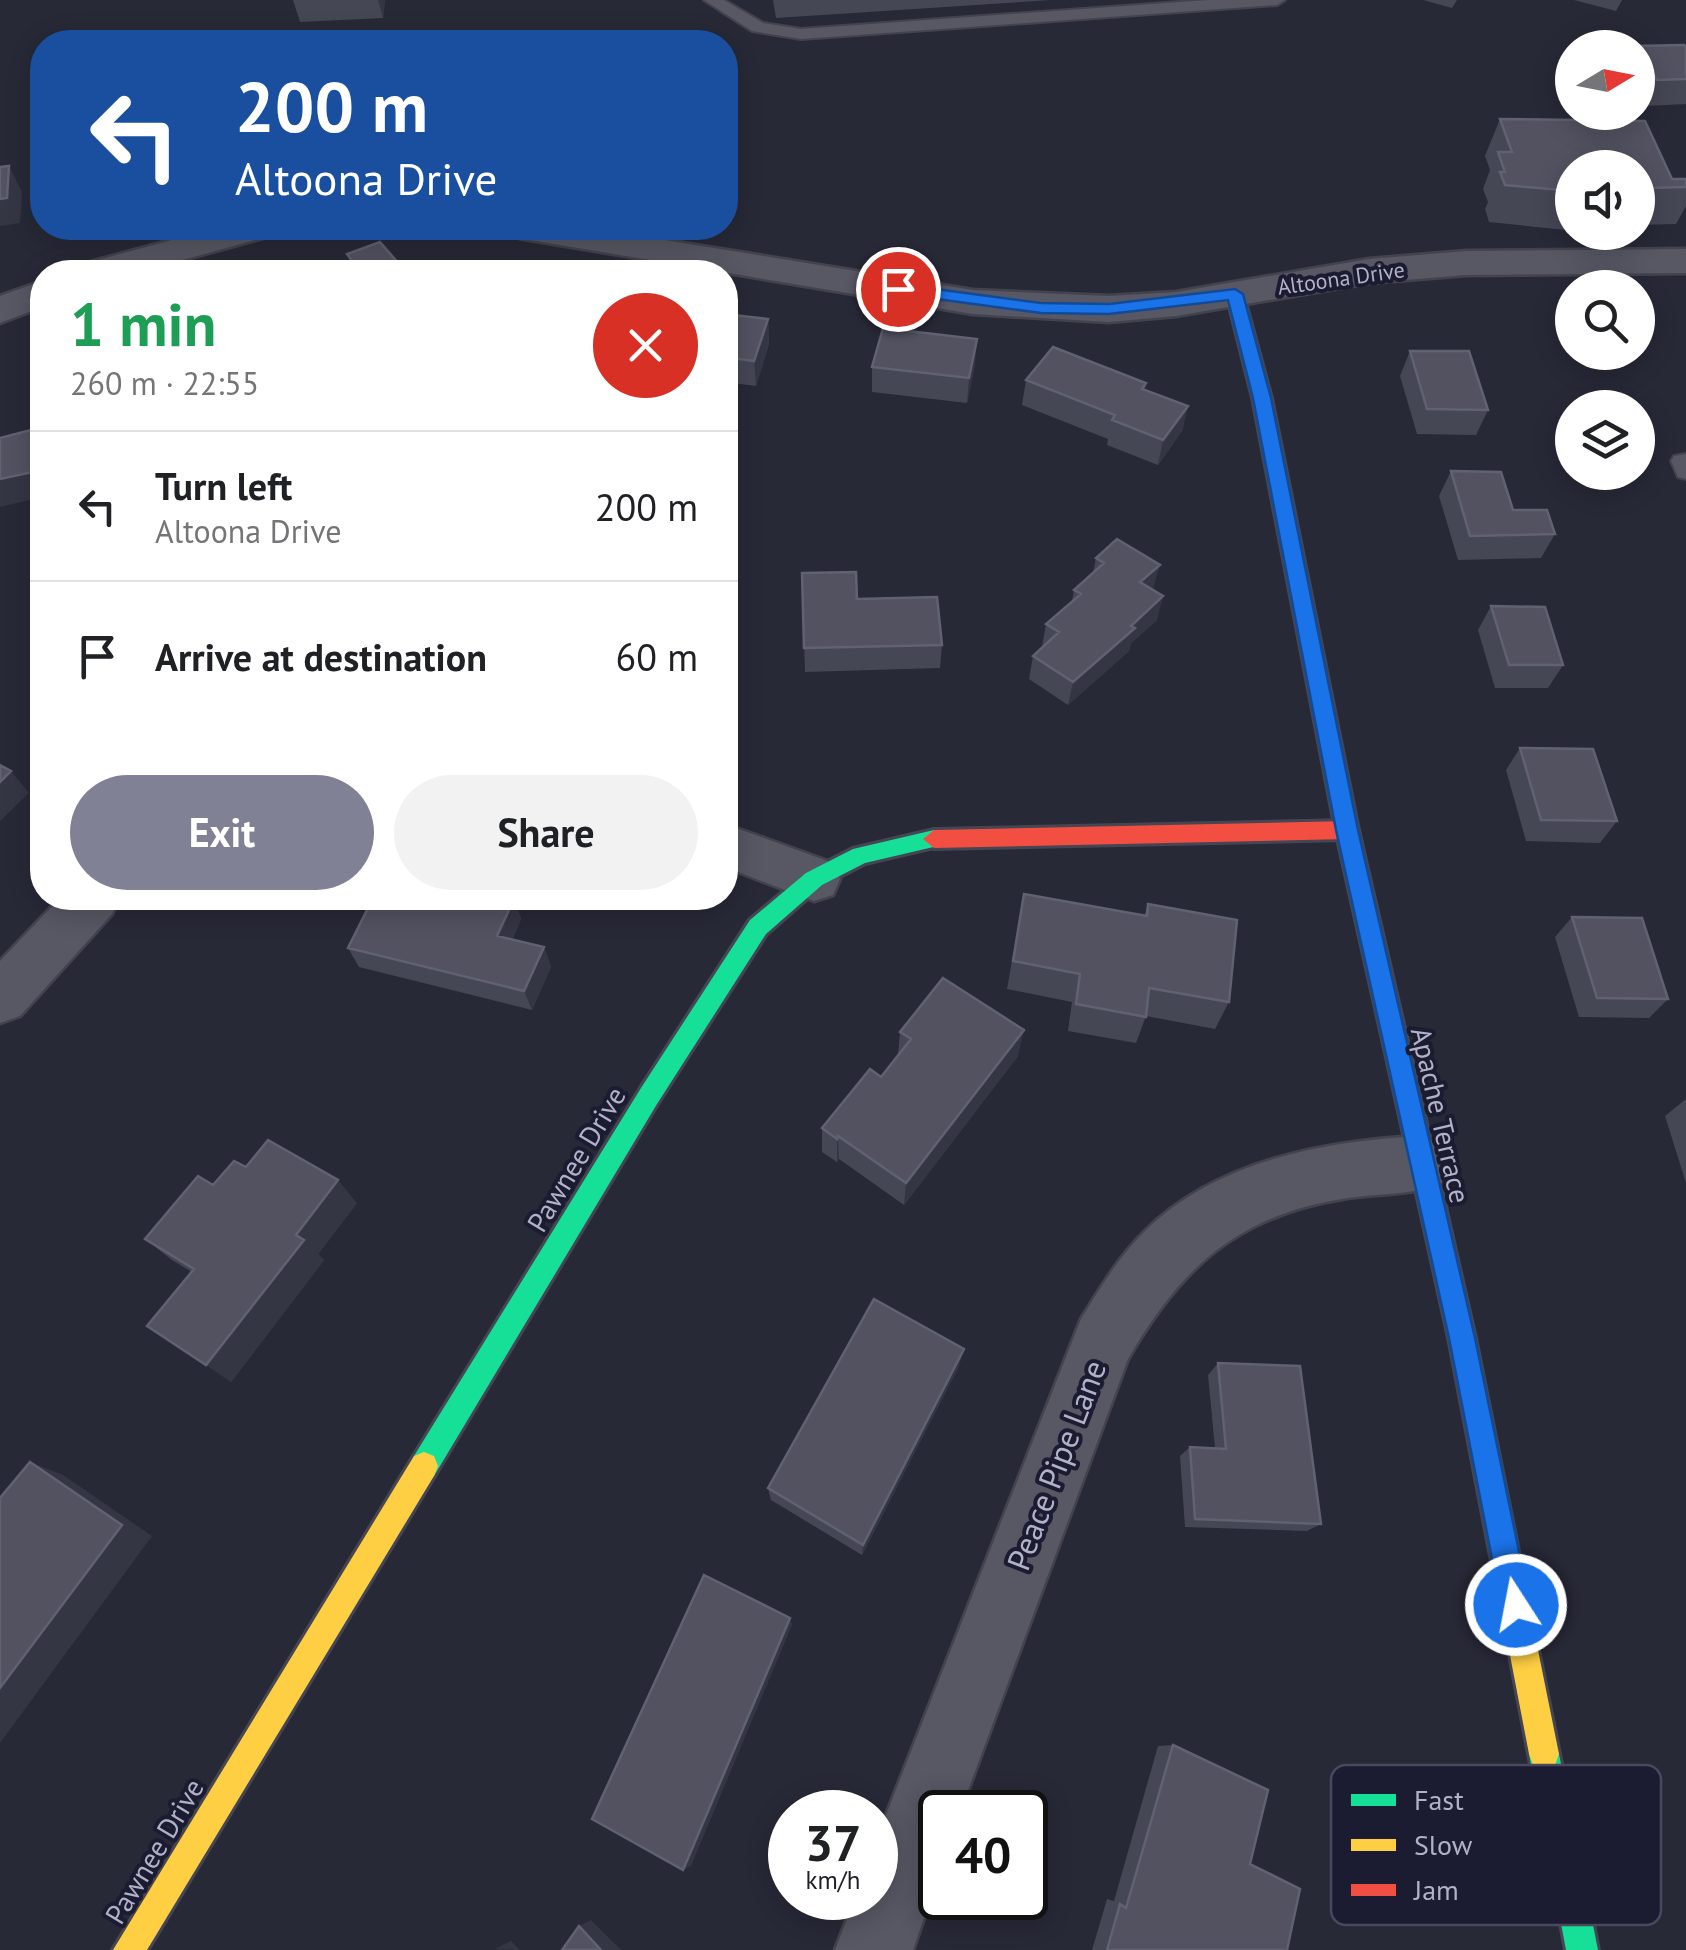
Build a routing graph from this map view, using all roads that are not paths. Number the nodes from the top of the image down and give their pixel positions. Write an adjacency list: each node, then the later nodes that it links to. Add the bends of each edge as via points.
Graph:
1 (712, 0): 2 (lane, via 758,27 801,34)
2 (1277, 0)
3 (213, 240): 5 (street)
4 (597, 240): 6 (street, Altoona Drive)
5 (141, 260)
6 (718, 260)
7 (1686, 261): 9 (street, Altoona Drive, via 1466,263 1368,271)
8 (738, 263): 9 (street, Altoona Drive, via 1041,308 1109,309)
9 (1235, 294): 14 (street, Apache Terrace, via 1262,398)
10 (30, 298): 11 (street)
11 (0, 310)
12 (1686, 462): 13 (lane)
13 (1686, 472)
14 (1347, 830): 16 (street, Pawnee Drive, via 956,836 860,856); 19 (street, Apache Terrace)
15 (738, 850): 16 (street)
16 (814, 879): 22 (street, Pawnee Drive, via 758,927)
17 (81, 910): 18 (street)
18 (0, 1000)
19 (1420, 1164): 20 (street, Apache Terrace, via 1462,1338); 23 (street, Peace Pipe Lane, via 1304,1176 1236,1201 1190,1231 1141,1280 1103,1341)
20 (1546, 1765)
21 (1577, 1925): 24 (street, Apache Terrace)
22 (129, 1950)
23 (874, 1950)
24 (1582, 1950)

